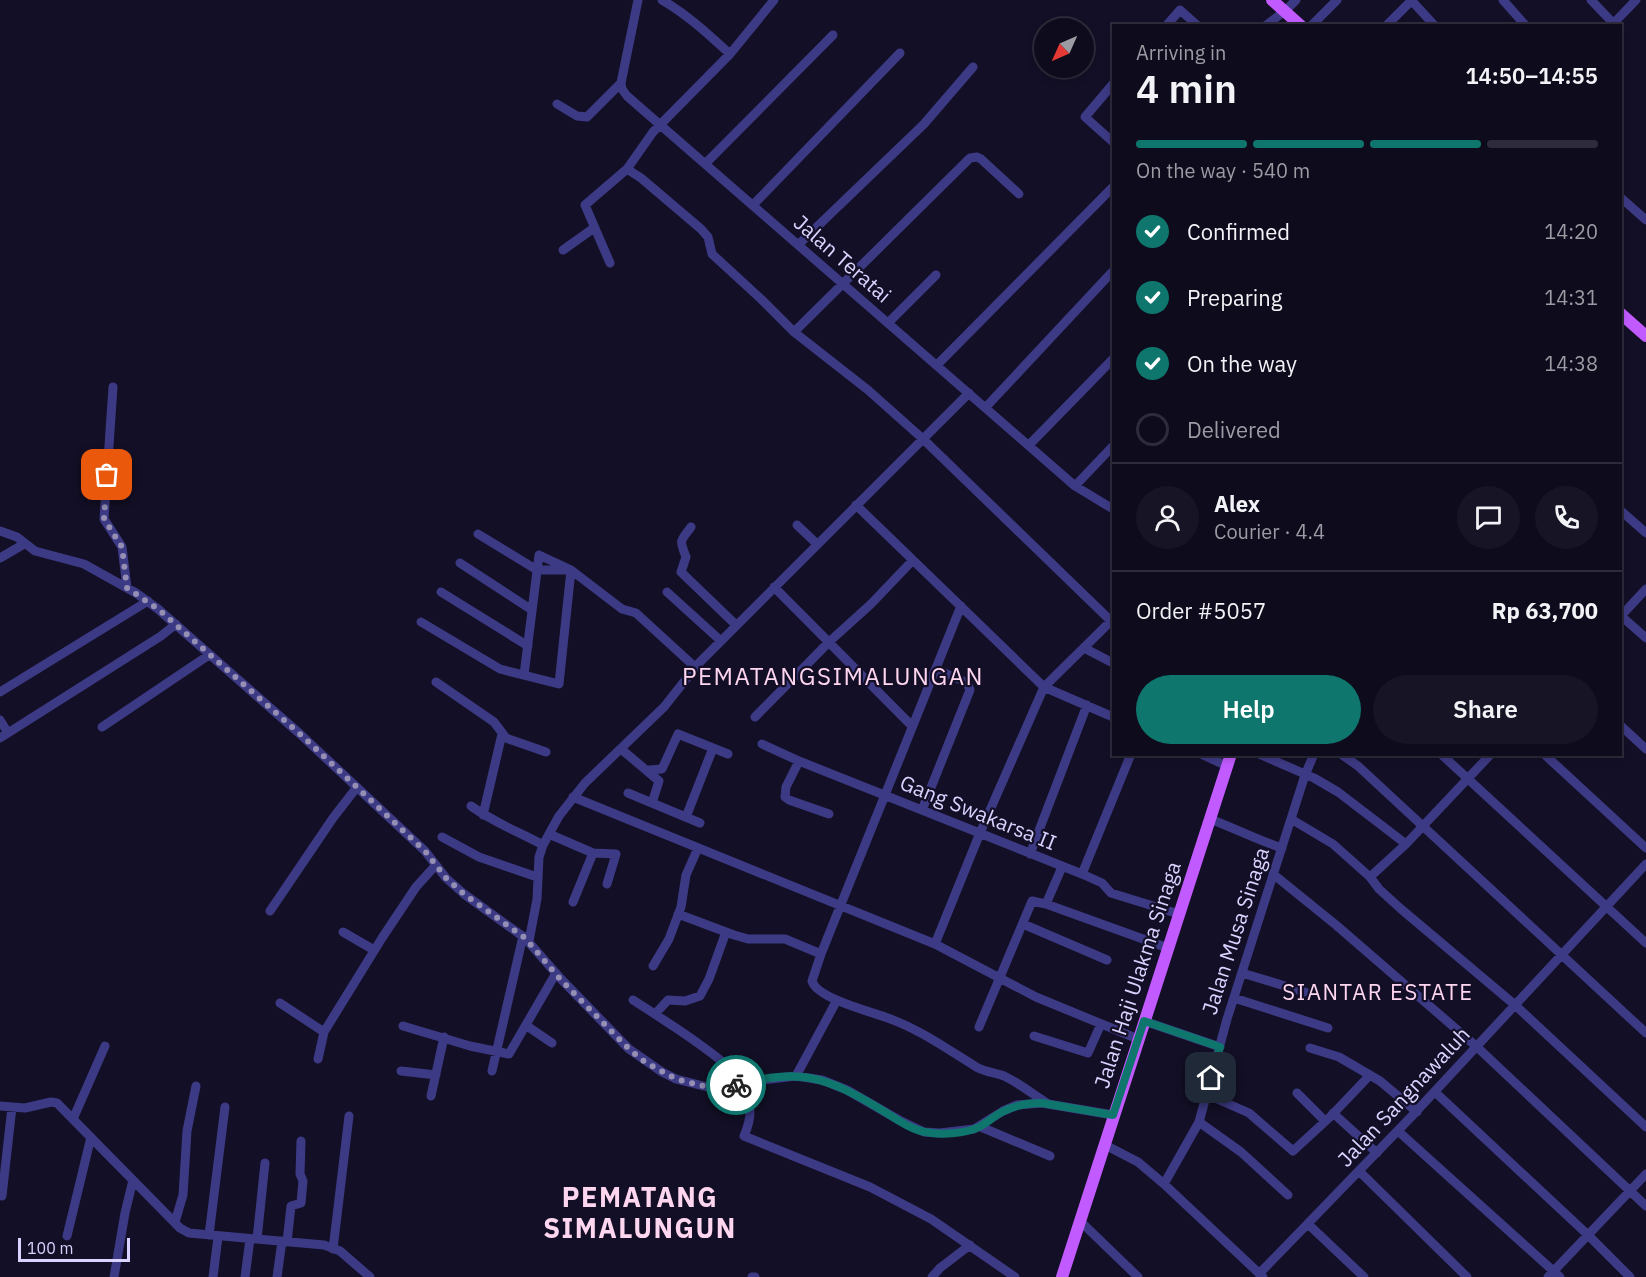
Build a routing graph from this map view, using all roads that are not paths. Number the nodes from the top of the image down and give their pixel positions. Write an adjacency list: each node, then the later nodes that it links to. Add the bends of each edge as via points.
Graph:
1 (638, 0): 26 (street)
2 (662, 0): 24 (street, via 683,12)
3 (774, 0): 24 (street)
4 (1272, 0): 11 (main road)
5 (1296, 0): 11 (street)
6 (1337, 0): 17 (street)
7 (1412, 0): 18 (street); 19 (street)
8 (1503, 0): 20 (street)
9 (1591, 0): 21 (street)
10 (1636, 0): 21 (street)
11 (1285, 11): 14 (street); 15 (street); 16 (main road)
12 (1168, 24): 13 (street, via 1180,10)
13 (1196, 24)
14 (1268, 24)
15 (1279, 24)
16 (1298, 24)
17 (1313, 24)
18 (1388, 24)
19 (1434, 24)
20 (1524, 24)
21 (1612, 24)
22 (833, 35): 31 (street)
23 (900, 52): 36 (street)
24 (730, 54): 29 (street)
25 (974, 67): 39 (street, via 924,124)
26 (621, 83): 28 (street, via 587,117 577,116); 29 (street, Jalan Teratai, via 627,96)
27 (1112, 85): 30 (street, via 1085,117)
28 (557, 104)
29 (660, 125): 31 (street, Jalan Teratai); 32 (street)
30 (1112, 141)
31 (705, 164): 36 (street, Jalan Teratai)
32 (627, 169): 38 (street, via 585,205); 47 (street, via 701,229 708,237 712,254)
33 (1112, 188): 50 (street)
34 (1019, 194): 44 (street, via 981,159 970,158)
35 (1622, 199): 37 (street)
36 (753, 205): 39 (street, Jalan Teratai)
37 (1646, 220)
38 (594, 228): 40 (street); 41 (street)
39 (798, 245): 44 (street, Jalan Teratai)
40 (563, 250)
41 (610, 262)
42 (1112, 272): 53 (street)
43 (936, 275): 46 (street)
44 (843, 284): 46 (street, Jalan Teratai); 47 (street)
45 (1622, 318): 48 (main road)
46 (888, 323): 50 (street, Jalan Teratai)
47 (794, 332): 54 (street)
48 (1646, 336)
49 (1112, 360): 55 (street)
50 (937, 365): 52 (street, Jalan Teratai)
51 (113, 387): 74 (street, via 104,519 122,547)
52 (969, 393): 53 (street, Jalan Teratai); 54 (street)
53 (986, 407): 55 (street, Jalan Teratai)
54 (923, 439): 58 (street); 83 (street)
55 (1029, 445): 57 (street, Jalan Teratai)
56 (1112, 447): 57 (street)
57 (1075, 486): 59 (street, Jalan Teratai)
58 (856, 505): 67 (street); 69 (street)
59 (1112, 508)
60 (1622, 512): 64 (street)
61 (797, 525): 67 (street)
62 (691, 526): 86 (street, via 681,541 687,556 681,572)
63 (0, 531): 66 (street)
64 (1646, 533)
65 (478, 534): 71 (street)
66 (24, 544): 68 (street); 74 (street, via 41,553 84,564)
67 (817, 544): 73 (street)
68 (0, 558)
69 (913, 560): 79 (street); 89 (street)
70 (460, 563): 80 (street)
71 (537, 570): 72 (street); 72 (street, via 539,555); 80 (street)
72 (571, 570): 94 (street, via 622,609 636,614); 96 (street, via 559,684)
73 (774, 587): 86 (street); 89 (street)
74 (127, 588): 78 (street)
75 (1646, 589): 81 (street)
76 (441, 592): 90 (street)
77 (667, 592): 88 (street)
78 (148, 601): 85 (street); 99 (street)
79 (960, 606): 95 (street); 98 (street)
80 (532, 610): 90 (street)
81 (1622, 614)
82 (1622, 618): 87 (street)
83 (1112, 620): 91 (street)
84 (421, 622): 96 (street, via 500,669)
85 (176, 624): 92 (street); 108 (street)
86 (736, 625): 88 (street)
87 (1646, 638)
88 (721, 640): 94 (street)
89 (829, 642): 101 (street); 104 (street)
90 (528, 646): 96 (street)
91 (1084, 648): 93 (street); 98 (street)
92 (209, 655): 105 (street); 128 (street)
93 (1112, 662)
94 (695, 667): 111 (street, via 664,707)
95 (936, 669): 104 (street); 134 (street, via 967,683 970,690)
96 (524, 675)
97 (436, 682): 107 (street, via 494,722)
98 (1044, 687): 100 (street); 142 (street)
99 (0, 692)
100 (1087, 705): 102 (street); 151 (street)
101 (755, 717)
102 (1112, 717)
103 (0, 720): 108 (street)
104 (912, 726): 130 (street)
105 (102, 727)
106 (1622, 727): 112 (street)
107 (502, 734): 113 (street, via 510,741); 136 (street)
108 (4, 736)
109 (762, 744): 124 (street, Gang Swakarsa II)
110 (713, 748): 114 (street); 125 (street, via 678,734 662,769); 137 (street)
111 (621, 749): 125 (street); 131 (street)
112 (1646, 749)
113 (546, 752)
114 (728, 754)
115 (1130, 756): 155 (street)
116 (1210, 756): 123 (street)
117 (1263, 756): 126 (street)
118 (1313, 756): 126 (street, Jalan Musa Sinaga)
119 (1344, 756): 141 (street)
120 (1443, 756): 127 (street)
121 (1489, 756): 127 (street)
122 (1546, 756): 149 (street)
123 (1229, 760): 138 (main road, Jalan Haji Ulakma Sinaga)
124 (799, 761): 130 (street, Gang Swakarsa II); 135 (street, via 785,796)
125 (649, 770): 132 (street, via 659,781)
126 (1305, 774): 139 (street, Jalan Musa Sinaga); 145 (street, via 1347,798)
127 (1467, 780): 141 (street); 163 (street)
128 (357, 787): 153 (street, via 425,851); 164 (street)
129 (628, 793): 132 (street)
130 (884, 795): 134 (street, Gang Swakarsa II); 162 (street)
131 (573, 797): 143 (street); 147 (street)
132 (652, 802): 137 (street)
133 (471, 806): 136 (street)
134 (922, 810): 142 (street, Gang Swakarsa II)
135 (829, 814)
136 (483, 815): 146 (street)
137 (686, 817): 140 (street)
138 (1210, 819): 148 (street); 166 (main road, Jalan Haji Ulakma Sinaga)
139 (1291, 819): 148 (street, Jalan Musa Sinaga); 158 (street, via 1322,836)
140 (700, 823)
141 (1422, 827): 145 (street); 176 (street)
142 (980, 833): 151 (street, Gang Swakarsa II); 172 (street)
143 (549, 834): 146 (street); 150 (street)
144 (442, 837): 157 (street, via 480,857)
145 (1406, 844): 158 (street)
146 (543, 845): 157 (street)
147 (698, 848): 162 (street); 165 (street, via 686,876)
148 (1282, 848): 156 (street, Jalan Musa Sinaga)
149 (1646, 848)
150 (593, 853): 159 (street, via 616,854); 160 (street)
151 (1030, 854): 154 (street, Gang Swakarsa II)
152 (1646, 864): 163 (street, Jalan Sangnawaluh)
153 (435, 866): 170 (street, via 464,894); 174 (street, via 407,899)
154 (1062, 867): 155 (street, Gang Swakarsa II); 161 (street)
155 (1082, 874): 166 (street, Gang Swakarsa II, via 1102,883 1111,893)
156 (1274, 874): 180 (street, Jalan Musa Sinaga); 203 (street)
157 (537, 877): 170 (street, via 537,899)
158 (1370, 877): 187 (street, via 1379,889)
159 (607, 884)
160 (573, 902)
161 (1046, 904): 167 (street, via 1032,901); 173 (street)
162 (840, 905): 172 (street); 175 (street)
163 (1606, 907): 171 (street); 176 (street, Jalan Sangnawaluh)
164 (270, 911)
165 (678, 914): 169 (street); 178 (street)
166 (1179, 915): 173 (main road, Jalan Haji Ulakma Sinaga)
167 (1023, 924): 177 (street); 181 (street)
168 (343, 932): 174 (street)
169 (726, 932): 175 (street, via 748,939 785,939); 188 (street, via 700,996 685,1001 668,1000)
170 (526, 938): 179 (street); 205 (street)
171 (1646, 943)
172 (935, 944): 181 (street)
173 (1168, 948): 189 (main road, Jalan Haji Ulakma Sinaga)
174 (375, 950): 195 (street)
175 (821, 954): 185 (street, via 813,985)
176 (1561, 956): 187 (street, Jalan Sangnawaluh); 196 (street)
177 (1107, 960)
178 (653, 966)
179 (556, 973): 192 (street); 214 (street, via 645,1062 676,1079)
180 (1242, 973): 182 (street); 183 (street, Jalan Musa Sinaga)
181 (998, 978): 190 (street, via 1036,998); 193 (street)
182 (1305, 992)
183 (1234, 998): 194 (street); 202 (street, Jalan Musa Sinaga)
184 (633, 1000): 188 (street)
185 (837, 1000): 211 (street); 219 (street, via 905,1023 980,1069 1009,1079)
186 (280, 1003): 195 (street)
187 (1515, 1005): 203 (street, Jalan Sangnawaluh); 231 (street)
188 (655, 1014): 212 (street, via 697,1041)
189 (1144, 1021): 199 (main road, Jalan Haji Ulakma Sinaga); 202 (street)
190 (1101, 1023): 197 (street, via 1088,1053); 199 (street)
191 (404, 1026): 198 (street)
192 (527, 1026): 200 (street); 205 (street, via 509,1054)
193 (979, 1027)
194 (1328, 1028)
195 (324, 1032): 206 (street)
196 (1646, 1033)
197 (1034, 1036)
198 (444, 1037): 205 (street); 209 (street)
199 (1138, 1039): 225 (main road, Jalan Haji Ulakma Sinaga)
200 (552, 1043)
201 (105, 1046): 227 (street)
202 (1220, 1047): 217 (street, Jalan Musa Sinaga)
203 (1477, 1047): 215 (street, Jalan Sangnawaluh); 243 (street)
204 (1310, 1048): 210 (street, via 1339,1057)
205 (495, 1052): 208 (street)
206 (318, 1059)
207 (401, 1071): 209 (street)
208 (492, 1071)
209 (435, 1075): 218 (street)
210 (1370, 1075): 223 (street); 224 (street)
211 (796, 1076): 212 (street); 230 (street, via 836,1085 924,1132 966,1131)
212 (746, 1082): 214 (street)
213 (196, 1086): 248 (street, via 187,1131 183,1195)
214 (724, 1088): 255 (street, via 742,1094 750,1108 744,1136 870,1187)
215 (1435, 1092): 223 (street, Jalan Sangnawaluh); 250 (street)
216 (1297, 1093): 228 (street)
217 (1206, 1094): 228 (street, via 1249,1113 1293,1150); 229 (street, Jalan Musa Sinaga)
218 (431, 1096)
219 (1050, 1105): 225 (street); 230 (street, via 1017,1105)
220 (0, 1106): 221 (street)
221 (12, 1107): 227 (street, via 57,1103); 245 (street)
222 (225, 1107): 252 (street)
223 (1417, 1112): 232 (street, Jalan Sangnawaluh)
224 (1333, 1113): 228 (street); 236 (street)
225 (1113, 1115): 235 (main road, Jalan Haji Ulakma Sinaga)
226 (349, 1116): 256 (street)
227 (73, 1119): 233 (street)
228 (1325, 1121)
229 (1199, 1122): 242 (street, Jalan Musa Sinaga); 244 (street, via 1241,1152)
230 (981, 1126): 237 (street)
231 (1646, 1127)
232 (1398, 1131): 236 (street, Jalan Sangnawaluh); 258 (street)
233 (91, 1137): 241 (street); 251 (street)
234 (301, 1141): 254 (street, via 301,1203 291,1206)
235 (1105, 1145): 242 (street, via 1138,1162); 247 (main road, Jalan Haji Ulakma Sinaga)
236 (1377, 1153): 239 (street, Jalan Sangnawaluh)
237 (1050, 1156)
238 (265, 1163): 253 (street)
239 (1359, 1172): 249 (street, Jalan Sangnawaluh); 269 (street)
240 (1646, 1174): 243 (street)
241 (133, 1180): 248 (street); 259 (street)
242 (1164, 1184): 257 (street)
243 (1630, 1191): 246 (street); 250 (street)
244 (1288, 1195)
245 (2, 1196)
246 (1646, 1206)
247 (1079, 1221): 266 (main road, Jalan Haji Ulakma Sinaga); 267 (street)
248 (175, 1222): 252 (street, via 189,1233)
249 (1308, 1224): 257 (street, Jalan Sangnawaluh); 268 (street)
250 (1588, 1235): 258 (street); 270 (street)
251 (67, 1236)
252 (214, 1236): 253 (street); 260 (street)
253 (253, 1239): 254 (street); 261 (street)
254 (284, 1242): 256 (street); 262 (street)
255 (970, 1245): 264 (street); 265 (street)
256 (333, 1249): 263 (street, via 350,1258)
257 (1261, 1275)
258 (1554, 1275)
259 (114, 1277)
260 (213, 1277)
261 (245, 1277)
262 (277, 1277)
263 (370, 1277)
264 (932, 1277)
265 (1016, 1277)
266 (1062, 1277)
267 (1138, 1277)
268 (1364, 1277)
269 (1467, 1277)
270 (1630, 1277)

